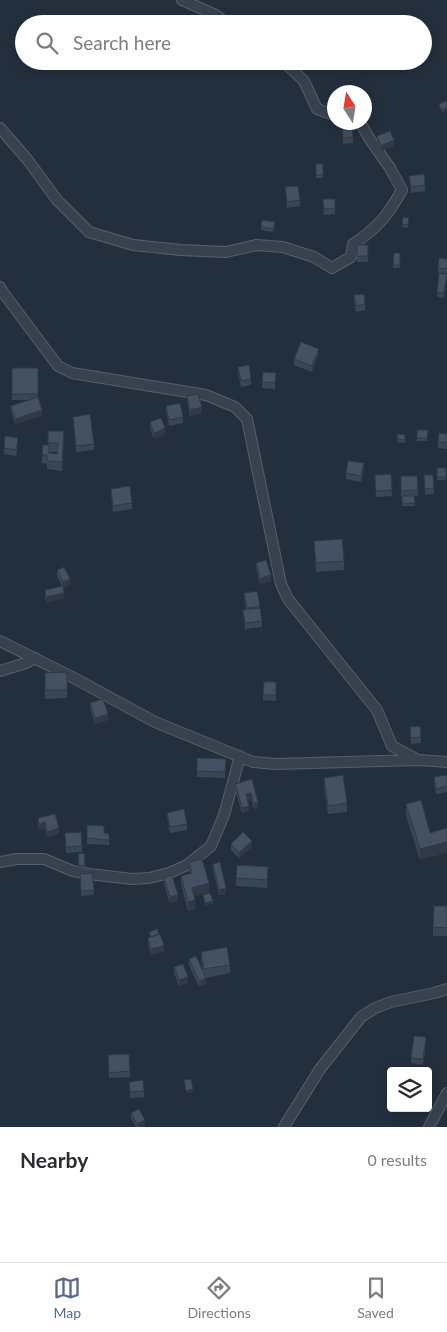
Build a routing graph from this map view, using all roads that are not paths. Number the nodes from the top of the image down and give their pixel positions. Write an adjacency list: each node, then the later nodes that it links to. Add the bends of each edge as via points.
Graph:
1 (182, 0): 2 (street)
2 (216, 15)
3 (292, 70): 4 (street, via 304,81 317,109)
4 (327, 113)
5 (0, 128): 6 (street, via 57,200 89,232 133,246 181,250 226,252 256,245 283,247 314,257 332,268 351,257 354,244 389,213 402,190)
6 (364, 130)
7 (0, 287): 12 (street, via 58,366 72,373 206,395 235,407 248,419 281,584 288,599 378,710 392,746)
8 (0, 641): 9 (street)
9 (36, 658): 10 (street); 11 (street, via 155,722)
10 (0, 671)
11 (240, 756): 12 (street, via 253,762 275,764); 14 (street, via 224,815 211,846 187,865 169,873 132,879 73,871 44,859)
12 (418, 760): 13 (street)
13 (447, 762)
14 (0, 862)
15 (447, 989): 17 (street, via 391,1002 361,1017 320,1069)
16 (447, 1093): 18 (street)
17 (284, 1127)
18 (429, 1127)

